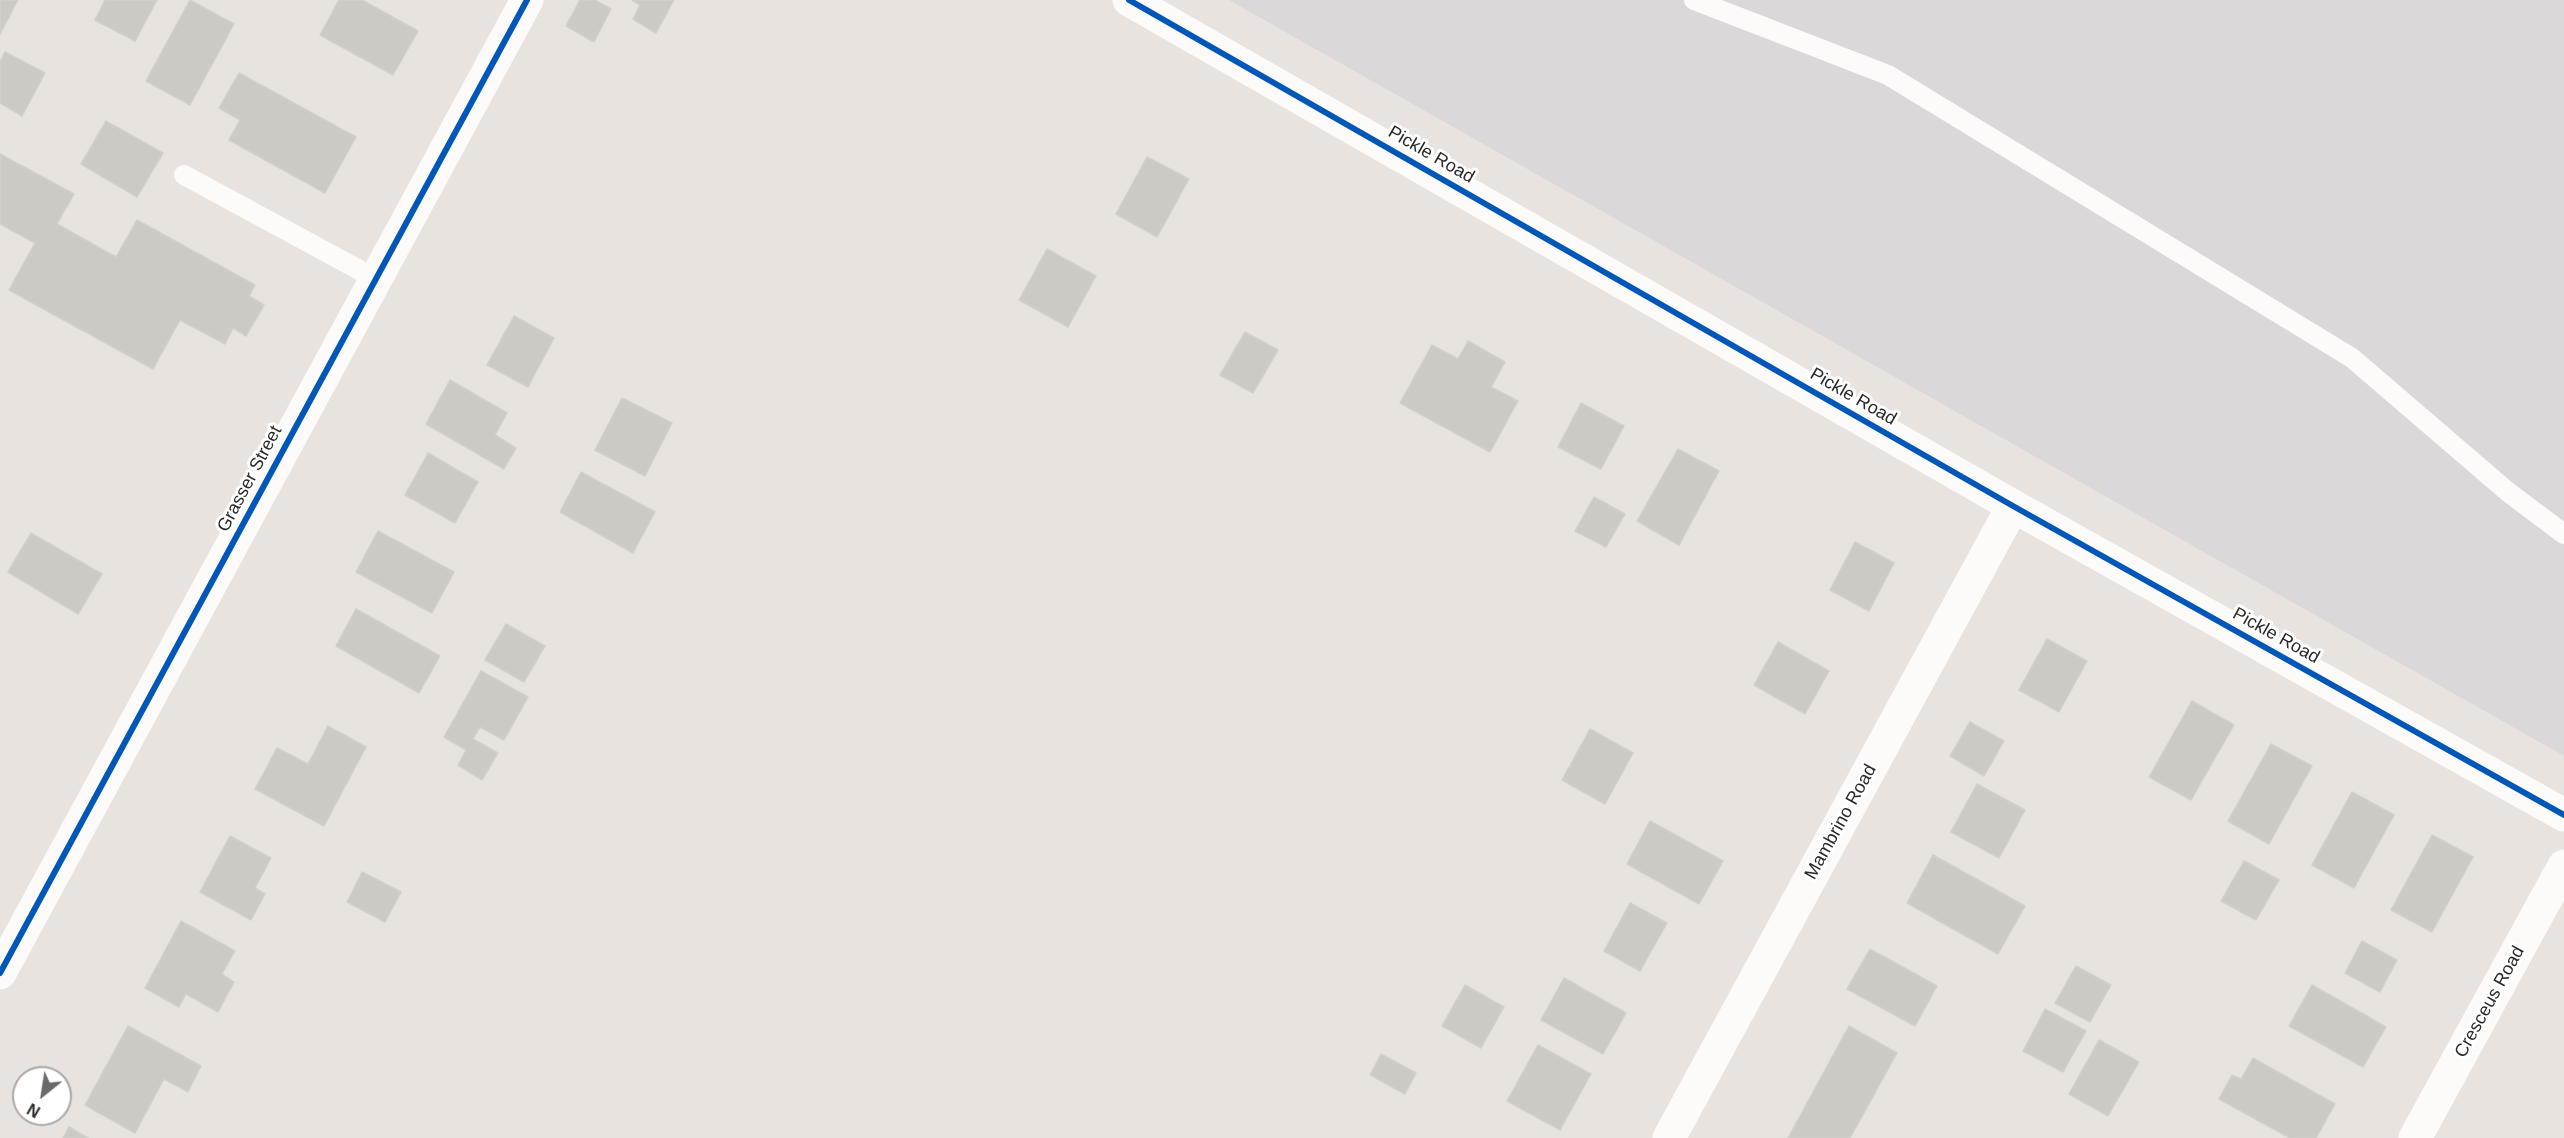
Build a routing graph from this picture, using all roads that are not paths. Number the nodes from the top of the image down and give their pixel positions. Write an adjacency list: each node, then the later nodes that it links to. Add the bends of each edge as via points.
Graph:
1 (527, 0): 5 (street, Grasser Street)
2 (1129, 0): 6 (street, Pickle Road)
3 (1694, 0): 7 (lane, via 1888,75 2352,358 2508,492)
4 (184, 176): 5 (lane)
5 (376, 279): 10 (street, Grasser Street)
6 (2013, 506): 8 (street, Pickle Road); 11 (street, Mambrino Road)
7 (2564, 534)
8 (2564, 815)
9 (2564, 866): 12 (street, Cresceus Road)
10 (0, 973)
11 (1669, 1138)
12 (2415, 1138)

